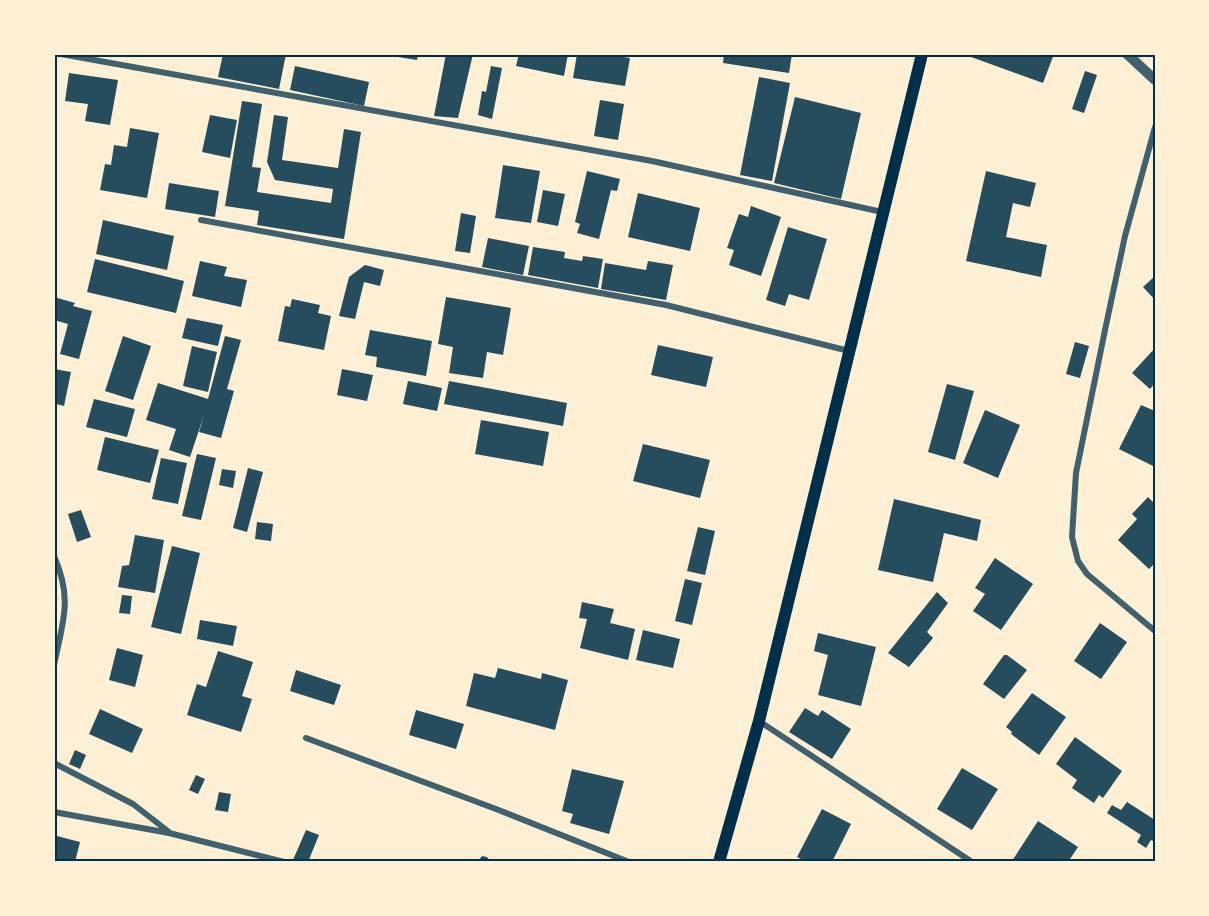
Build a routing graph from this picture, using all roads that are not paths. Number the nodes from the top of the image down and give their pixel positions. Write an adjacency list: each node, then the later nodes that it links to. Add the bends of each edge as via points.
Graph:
1 (61, 54): 6 (street, via 652,161)
2 (922, 54): 6 (main road)
3 (1127, 54): 4 (street)
4 (1155, 80)
5 (1155, 127): 10 (street, via 1125,236 1076,473 1072,537 1078,561 1087,574)
6 (882, 212): 8 (main road)
7 (201, 220): 8 (street, via 666,305)
8 (849, 351): 12 (main road)
9 (54, 556): 11 (street, via 66,595)
10 (1155, 631)
11 (54, 665)
12 (759, 721): 19 (main road); 20 (street)
13 (306, 738): 18 (street)
14 (54, 763): 16 (street, via 133,804)
15 (54, 812): 16 (street)
16 (169, 832): 17 (street)
17 (284, 862)
18 (629, 862)
19 (719, 862)
20 (972, 862)

